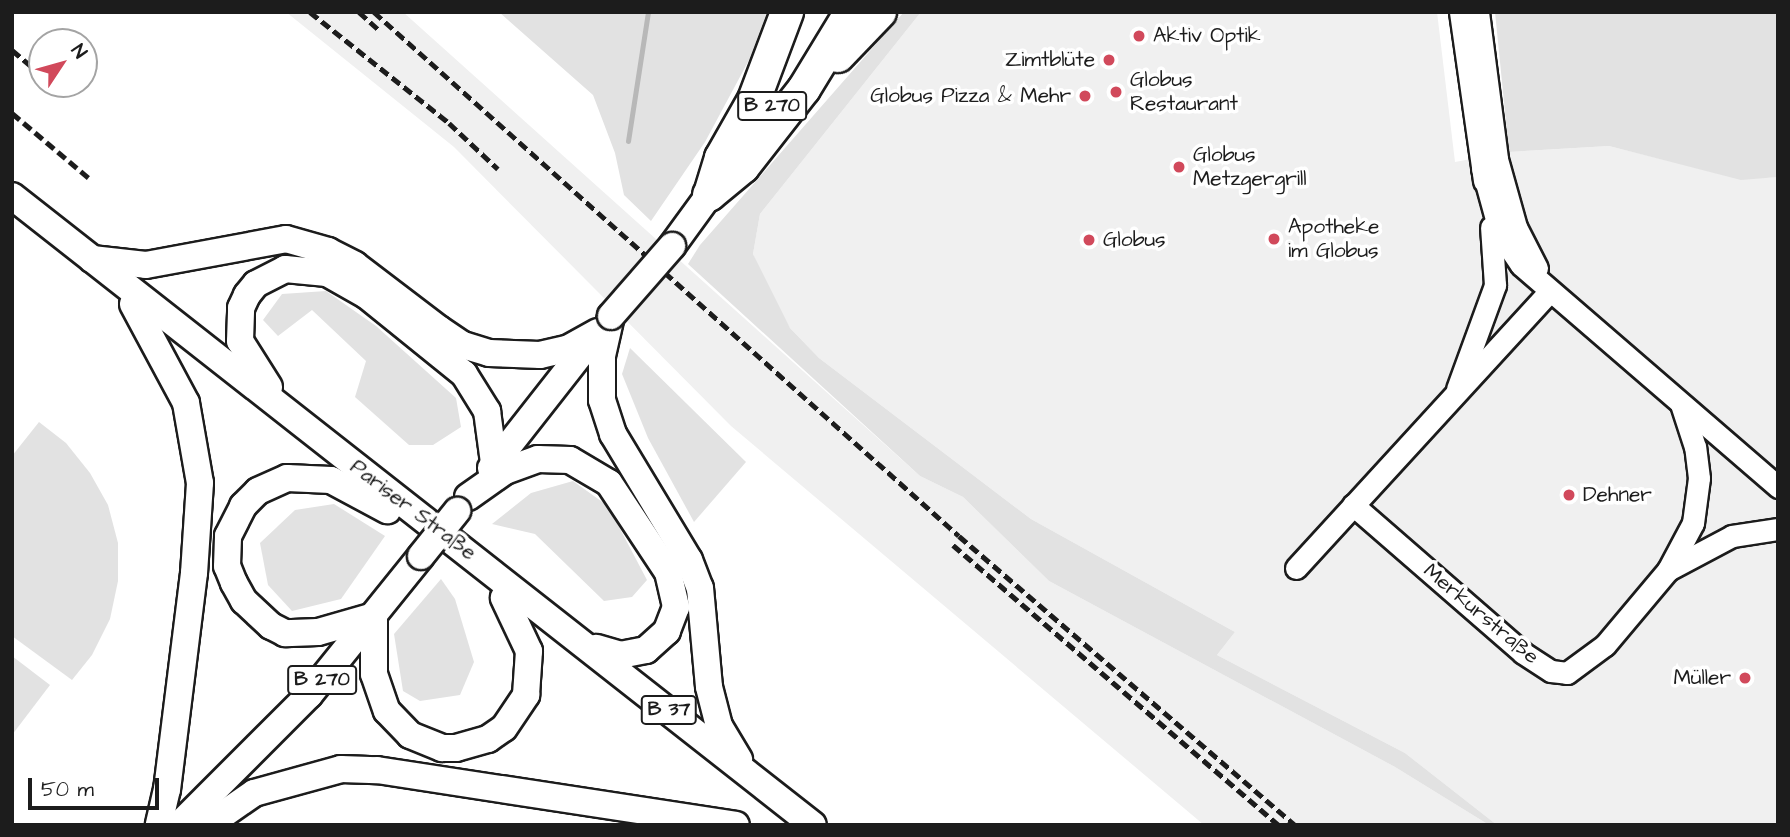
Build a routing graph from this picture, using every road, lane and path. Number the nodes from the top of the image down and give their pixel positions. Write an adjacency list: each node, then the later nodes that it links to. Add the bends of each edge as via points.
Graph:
1 (787, 12): 9 (highway, via 754,100 721,158)
2 (827, 12): 9 (highway, B 270, via 790,80)
3 (851, 12): 7 (highway, B 270)
4 (880, 12): 7 (highway)
5 (1460, 12): 8 (street)
6 (1478, 12): 13 (street, via 1506,195 1523,243)
7 (804, 89): 9 (highway, B 270, via 743,167)
8 (1482, 168): 13 (street, via 1500,234 1521,265); 16 (street, via 1495,285)
9 (709, 195): 15 (main road, B 270, bridge)
10 (12, 196): 12 (main road, Pariser Straße)
11 (12, 208): 14 (main road, Pariser Straße)
12 (91, 258): 15 (main road, via 146,265 286,239 318,247 355,265 439,330 463,345 489,353 540,355 567,349); 23 (main road, Pariser Straße)
13 (1550, 291): 16 (street); 17 (street)
14 (133, 304): 23 (main road, Pariser Straße); 30 (main road, via 186,404 200,484 194,573)
15 (604, 324): 18 (main road, B 270); 29 (main road, via 603,400 613,434 689,559 700,588 704,651 719,726)
16 (1457, 389): 21 (street)
17 (1681, 404): 19 (street); 25 (street, Merkurstraße, via 1697,460 1697,508)
18 (494, 463): 20 (main road, B 270); 23 (main road, via 487,411 464,374 366,295 312,268 285,269 256,284 241,308 240,341 262,380)
19 (1778, 487)
20 (463, 504): 23 (main road, B 270, bridge); 28 (main road, via 505,471 538,459 570,460 609,483 668,572 676,607 667,631 646,650 614,654)
21 (1353, 505): 24 (street); 25 (street, Merkurstraße, via 1523,653 1552,671 1567,673 1594,657)
22 (1778, 530): 25 (street, Merkurstraße, via 1732,536)
23 (424, 536): 26 (main road, Pariser Straße / B 37); 27 (main road, B 270); 27 (main road, via 348,487 309,478 274,482 243,506 234,520 228,536 227,566 244,601 271,626 285,632 318,632); 28 (main road, Pariser Straße / B 37)
24 (1296, 568)
25 (1668, 570)
26 (504, 598): 27 (main road, via 529,651 526,695 504,728 488,739 456,748 442,748 410,735 387,711 374,674); 34 (main road, Pariser Straße / B 37)
27 (373, 617): 31 (main road, B 270, via 268,740)
28 (583, 641): 29 (main road, Pariser Straße / B 37)
29 (755, 780): 35 (main road, Pariser Straße / B 37)
30 (159, 825)
31 (179, 825)
32 (208, 825): 33 (main road, via 254,793 341,769 377,770)
33 (736, 825)
34 (789, 825)
35 (813, 825)

